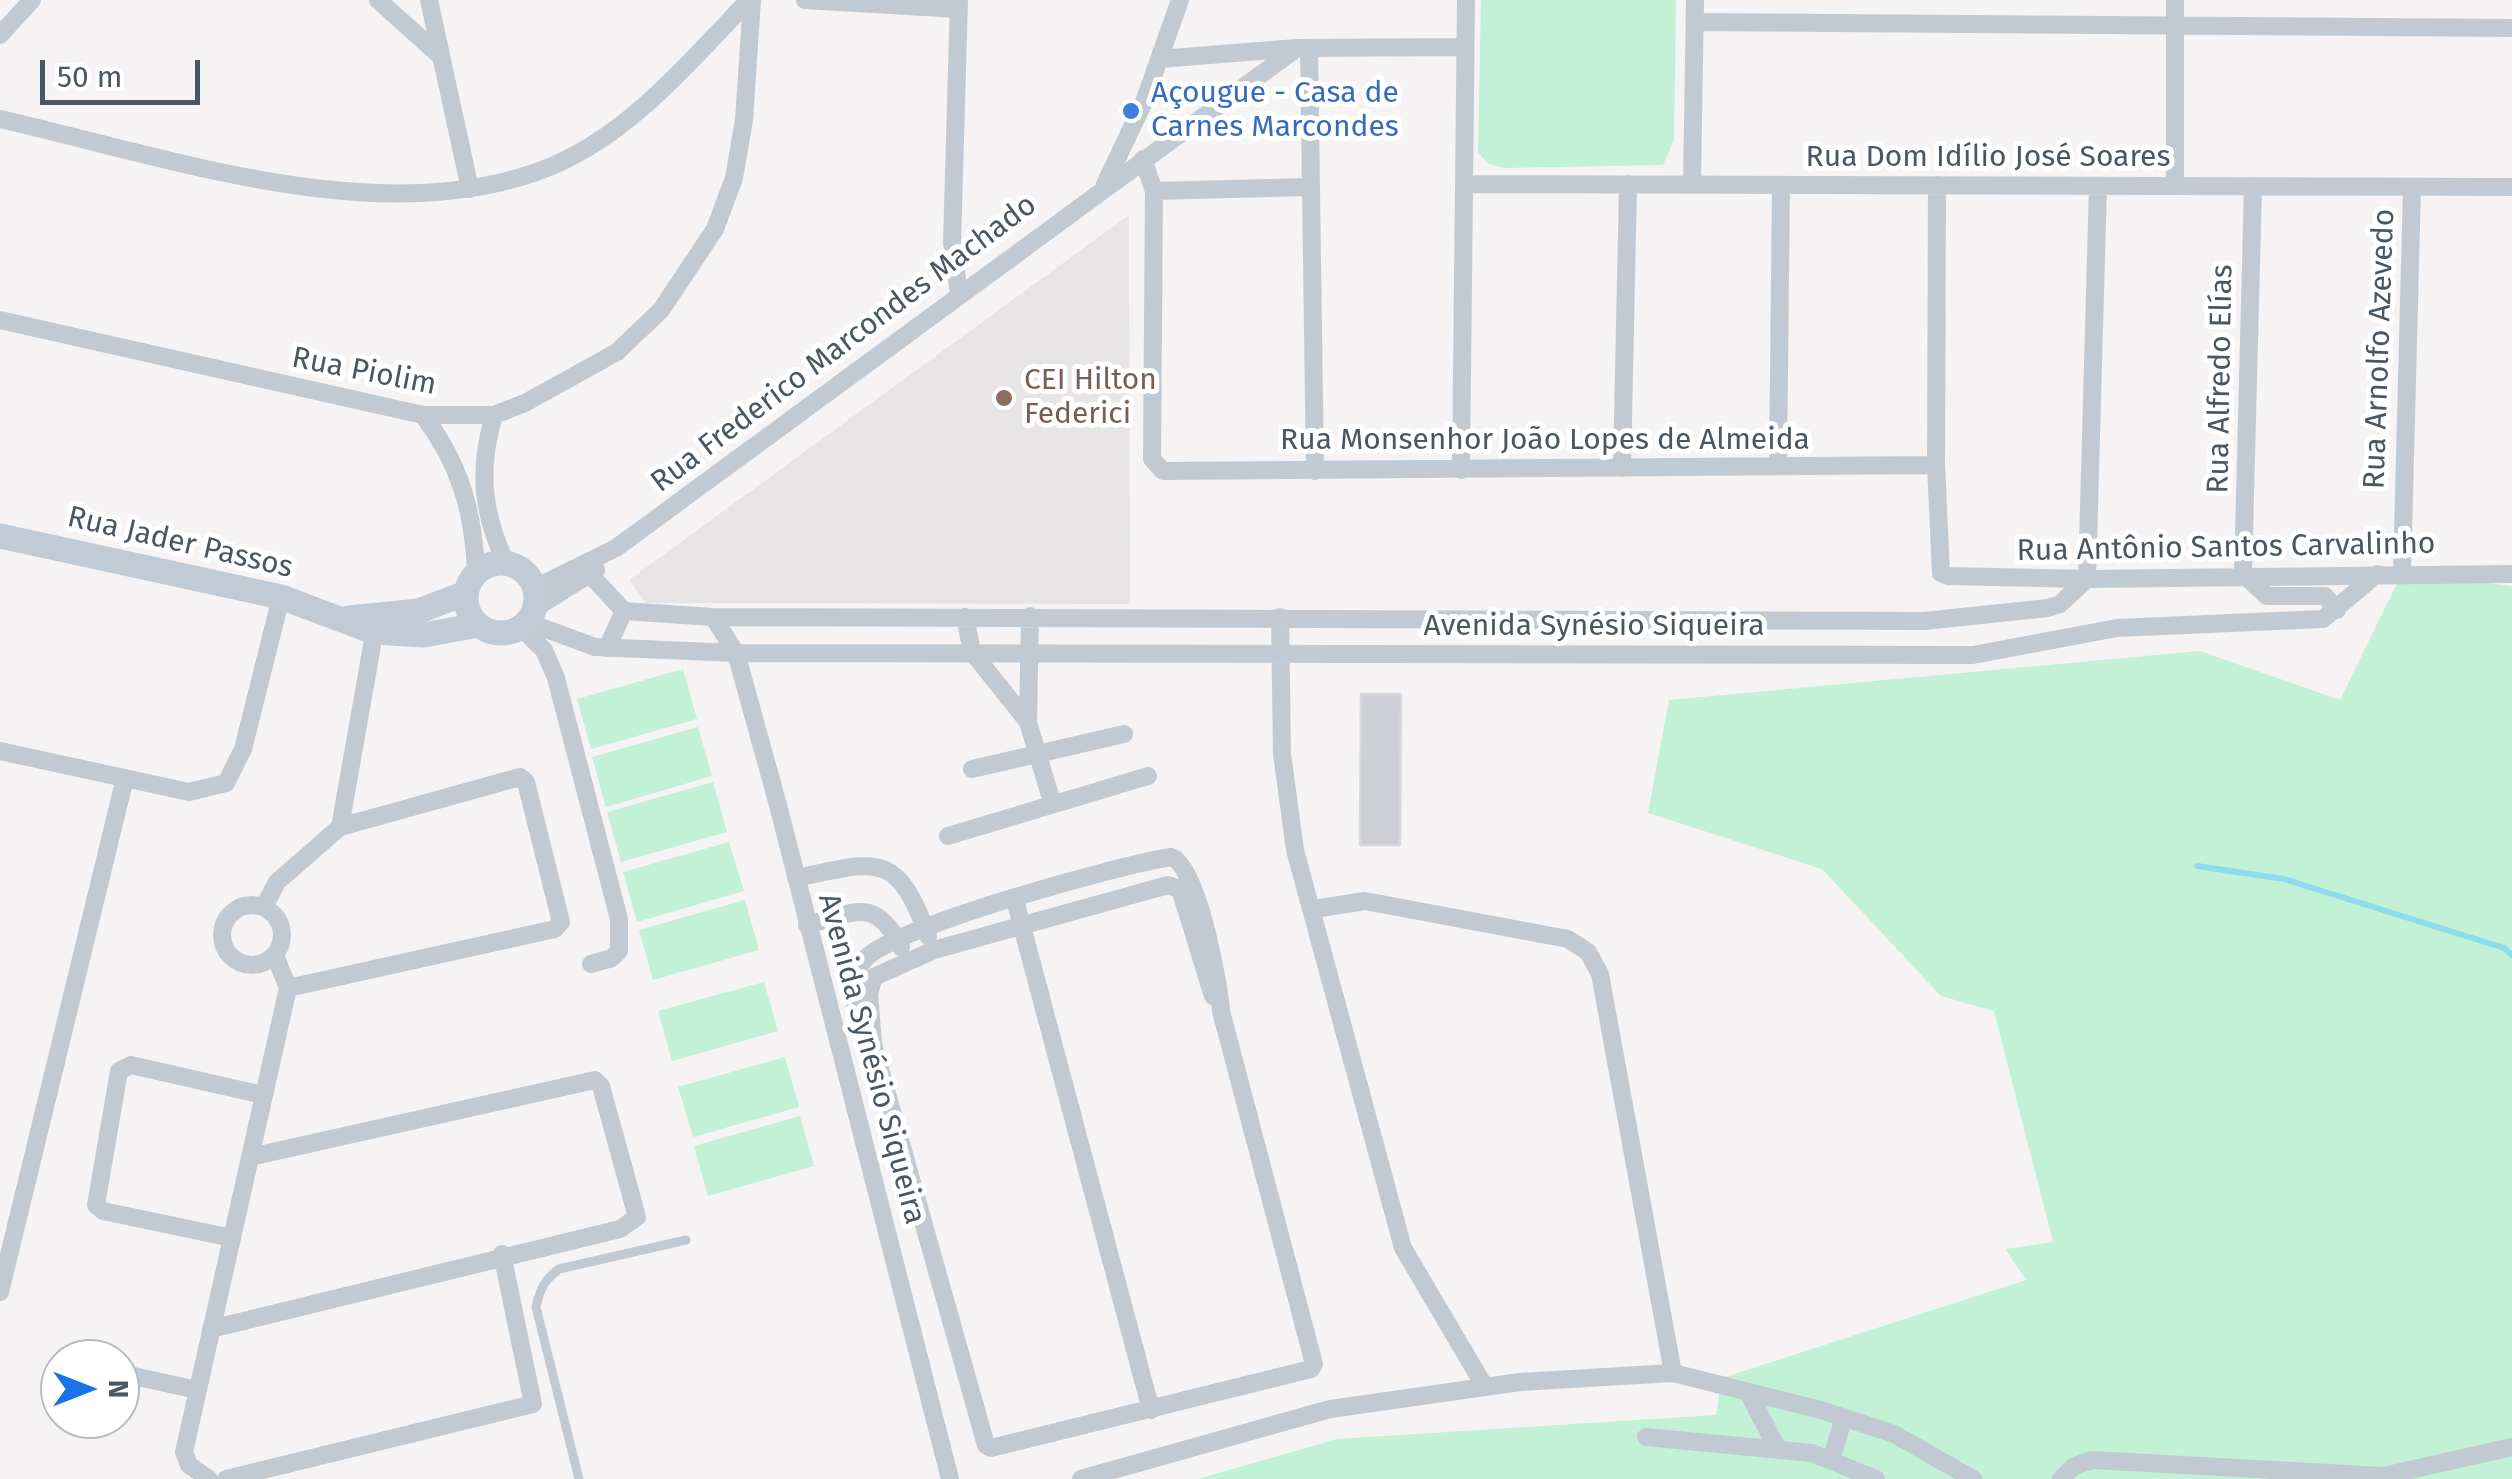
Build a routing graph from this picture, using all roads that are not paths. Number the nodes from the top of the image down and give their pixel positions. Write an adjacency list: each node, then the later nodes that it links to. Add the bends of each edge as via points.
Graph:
1 (32, 0): 14 (street)
2 (378, 0): 17 (street)
3 (429, 0): 17 (street)
4 (750, 0): 33 (street, via 608,133 554,166); 37 (street, Rua Piolim, via 744,120 734,178 715,229 661,310 616,352)
5 (805, 0): 10 (street)
6 (1180, 0): 18 (street, Rua Frederico Marcondes Machado)
7 (1466, 0): 15 (street)
8 (1695, 0): 11 (street)
9 (2175, 0): 12 (street)
10 (958, 5): 35 (street, via 952,243)
11 (1695, 22): 12 (street); 23 (street)
12 (2175, 26): 13 (street); 28 (street)
13 (2512, 28)
14 (0, 35)
15 (1465, 46): 16 (street); 21 (street)
16 (1303, 48): 18 (street); 20 (street, Rua Frederico Marcondes Machado); 30 (street)
17 (440, 56): 33 (street)
18 (1160, 60): 25 (street, Rua Frederico Marcondes Machado)
19 (0, 119): 33 (street, via 298,187 427,196)
20 (1144, 159): 25 (street, Rua Frederico Marcondes Machado); 34 (street)
21 (1464, 184): 22 (street, Rua Dom Idílio José Soares); 42 (street)
22 (1628, 184): 23 (street, Rua Dom Idílio José Soares); 41 (street)
23 (1692, 184): 24 (street, Rua Dom Idílio José Soares)
24 (1782, 184): 26 (street, Rua Dom Idílio José Soares); 40 (street)
25 (1105, 185): 35 (street, Rua Frederico Marcondes Machado)
26 (1937, 185): 27 (street, Rua Dom Idílio José Soares); 39 (street)
27 (2098, 186): 28 (street, Rua Dom Idílio José Soares); 51 (street)
28 (2175, 186): 29 (street, Rua Dom Idílio José Soares)
29 (2253, 186): 31 (street, Rua Dom Idílio José Soares); 48 (street, Rua Alfredo Elías)
30 (1308, 187): 34 (street); 43 (street)
31 (2412, 187): 32 (street, Rua Dom Idílio José Soares); 47 (street, Rua Arnolfo Azevedo)
32 (2512, 187)
33 (470, 190)
34 (1154, 192): 43 (street, Rua Monsenhor João Lopes de Almeida, via 1156,467)
35 (959, 293): 46 (street, Rua Frederico Marcondes Machado)
36 (0, 320): 38 (street, Rua Piolim)
37 (494, 414): 38 (street, Rua Piolim); 45 (street, via 482,488)
38 (423, 415): 52 (street, via 466,493)
39 (1936, 465): 40 (street, Rua Monsenhor João Lopes de Almeida); 51 (street, Rua Antônio Santos Carvalinho, via 1941,572)
40 (1778, 466): 41 (street, Rua Monsenhor João Lopes de Almeida)
41 (1622, 468): 42 (street, Rua Monsenhor João Lopes de Almeida)
42 (1462, 470): 43 (street, Rua Monsenhor João Lopes de Almeida)
43 (1315, 471)
44 (0, 536): 53 (street, Rua Jader Passos)
45 (506, 563): 52 (street); 56 (street, via 524,571)
46 (586, 572): 54 (street); 56 (street, Rua Frederico Marcondes Machado)
47 (2402, 572): 49 (street, Rua Antônio Santos Carvalinho); 50 (street, Rua Antônio Santos Carvalinho)
48 (2243, 574): 49 (street, Rua Antônio Santos Carvalinho); 51 (street, Rua Antônio Santos Carvalinho); 55 (street, via 2267,596 2325,596)
49 (2377, 574): 55 (street)
50 (2512, 574)
51 (2087, 580): 60 (street, Avenida Synésio Siqueira, via 2048,608 1924,621)
52 (471, 583): 61 (street); 62 (street, via 466,605)
53 (280, 597): 61 (street, Rua Jader Passos); 74 (street, via 243,749 226,782 189,792)
54 (624, 610): 58 (street, Avenida Synésio Siqueira); 63 (street)
55 (2337, 610): 67 (street, Avenida Synésio Siqueira, via 2314,621 2117,628 1973,655)
56 (529, 611): 62 (street, via 494,634); 63 (street, Avenida Synésio Siqueira, via 562,638); 89 (street, via 556,678 620,919 620,951)
57 (1030, 616): 59 (street, Avenida Synésio Siqueira); 60 (street, Avenida Synésio Siqueira); 66 (street)
58 (713, 617): 59 (street, Avenida Synésio Siqueira); 65 (street, Avenida Synésio Siqueira)
59 (964, 617): 64 (street)
60 (1280, 618): 67 (street)
61 (375, 624): 62 (street, Rua Jader Passos, via 424,635); 76 (street)
62 (478, 625)
63 (607, 648): 65 (street, Avenida Synésio Siqueira)
64 (972, 652): 65 (street, Avenida Synésio Siqueira); 66 (street, Avenida Synésio Siqueira); 68 (street)
65 (736, 654): 78 (street, Avenida Synésio Siqueira)
66 (1031, 654): 67 (street, Avenida Synésio Siqueira); 68 (street)
67 (1281, 654): 81 (street, via 1282,754 1295,850)
68 (1028, 722): 71 (street)
69 (1124, 734): 71 (street)
70 (0, 751): 74 (street)
71 (1038, 754): 72 (street); 75 (street)
72 (972, 768)
73 (1148, 776): 75 (street)
74 (125, 778): 98 (street)
75 (1052, 802): 77 (street)
76 (340, 827): 80 (street, via 277,882); 90 (street, via 520,777 561,922 555,930)
77 (948, 836)
78 (796, 878): 82 (street, Avenida Synésio Siqueira); 83 (street, via 882,866 895,874)
79 (1015, 900): 83 (street); 84 (street); 91 (street, via 1163,858 1180,859 1214,963)
80 (264, 908): 87 (street, via 279,922); 87 (street, via 234,911 222,928 223,944 244,964)
81 (1312, 909): 100 (street, via 1364,901 1568,939 1588,952 1600,974); 102 (street, via 1403,1248)
82 (807, 926): 85 (street, via 867,911 886,920); 114 (street, Avenida Synésio Siqueira)
83 (924, 926): 85 (street); 86 (street)
84 (1022, 926): 86 (street); 91 (street, via 1175,885); 105 (street)
85 (897, 939): 88 (street); 92 (street, via 866,957 856,972 854,994)
86 (934, 950): 88 (street)
87 (275, 955): 90 (street)
88 (907, 960): 92 (street, via 870,982)
89 (591, 964)
90 (288, 988): 93 (street)
91 (1221, 1011): 105 (street, via 1314,1364)
92 (872, 1044): 105 (street, via 986,1445 998,1450)
93 (263, 1095): 94 (street); 95 (street, via 131,1065 119,1071 96,1205)
94 (250, 1157): 95 (street); 97 (street, via 595,1080 638,1210 635,1222)
95 (232, 1238): 99 (street)
96 (686, 1240): 113 (lane, via 558,1269 539,1292 536,1307)
97 (502, 1254): 99 (street); 112 (street, via 534,1404)
98 (0, 1292)
99 (211, 1328): 103 (street)
100 (1673, 1373): 102 (street); 104 (street)
101 (140, 1377): 103 (street)
102 (1485, 1387): 115 (street, via 1330,1409)
103 (198, 1390): 111 (street, via 184,1452 189,1465)
104 (1748, 1392): 106 (street); 109 (street)
105 (1151, 1410)
106 (1844, 1417): 110 (street); 117 (street, via 1894,1434)
107 (1646, 1437): 109 (street)
108 (2512, 1447): 118 (street, via 2383,1476 2092,1460)
109 (1776, 1448): 110 (street)
110 (1831, 1460): 116 (street)
111 (209, 1479)
112 (226, 1479)
113 (580, 1479)
114 (950, 1479)
115 (1082, 1479)
116 (1876, 1479)
117 (1974, 1479)
118 (2061, 1479)

